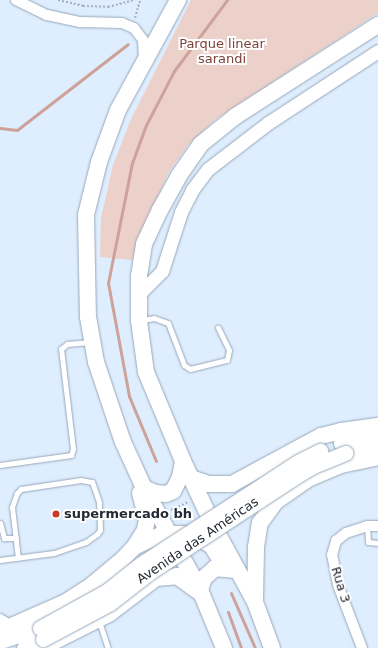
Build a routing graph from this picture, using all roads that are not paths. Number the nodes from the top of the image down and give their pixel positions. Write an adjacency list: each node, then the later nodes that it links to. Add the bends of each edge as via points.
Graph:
1 (16, 0): 5 (street, via 47,15 81,22 122,24 134,28 142,40)
2 (178, 0): 5 (main road)
3 (378, 25): 6 (main road, via 236,116 201,144 178,177 144,244)
4 (378, 51): 6 (street, via 268,123 208,169 192,190 181,212 162,271)
5 (144, 62): 9 (main road, via 118,110 99,162 86,215 88,317)
6 (137, 296): 7 (main road)
7 (139, 321): 8 (lane, via 154,318 168,323 184,364 190,369 227,360 229,350); 16 (main road, via 146,372)
8 (218, 327)
9 (92, 342): 12 (main road, via 96,362); 17 (lane, via 64,345 60,351 73,449 71,455 66,458)
10 (378, 426): 18 (main road, via 321,436 232,484 208,484)
11 (378, 437): 13 (main road)
12 (123, 442): 19 (main road); 26 (main road, via 145,505 147,519 145,530)
13 (343, 448): 14 (main road); 35 (main road, bridge, via 298,462 142,564)
14 (378, 448)
15 (378, 457): 31 (main road, via 341,465 308,479 275,502 260,524 256,547)
16 (183, 461): 18 (main road); 19 (main road, via 180,477 173,491 166,494 156,493)
17 (0, 465)
18 (191, 478): 29 (main road)
19 (144, 488): 23 (main road)
20 (0, 523): 24 (lane, via 4,538)
21 (367, 526): 22 (street, Rua 3); 25 (lane, via 368,542); 40 (street, Rua 3, via 346,533 336,541 332,555 338,585)
22 (378, 526)
23 (171, 533): 26 (main road, via 152,537); 29 (main road, via 190,534 204,540); 30 (main road)
24 (16, 538): 27 (lane); 27 (lane, via 13,501 21,489 81,480 89,480 94,484 100,522 97,534 72,548)
25 (378, 543)
26 (135, 546): 33 (main road, via 92,585 41,615)
27 (18, 558): 28 (lane)
28 (0, 560)
29 (232, 569): 30 (main road, via 215,568 209,572); 31 (main road)
30 (201, 592): 32 (main road, via 177,576 167,575 156,578); 38 (main road)
31 (255, 602): 39 (main road)
32 (98, 620): 35 (main road); 37 (lane)
33 (4, 626)
34 (0, 641): 35 (main road)
35 (48, 641): 36 (main road)
36 (24, 648)
37 (108, 648)
38 (224, 648)
39 (272, 648)
40 (362, 648)

